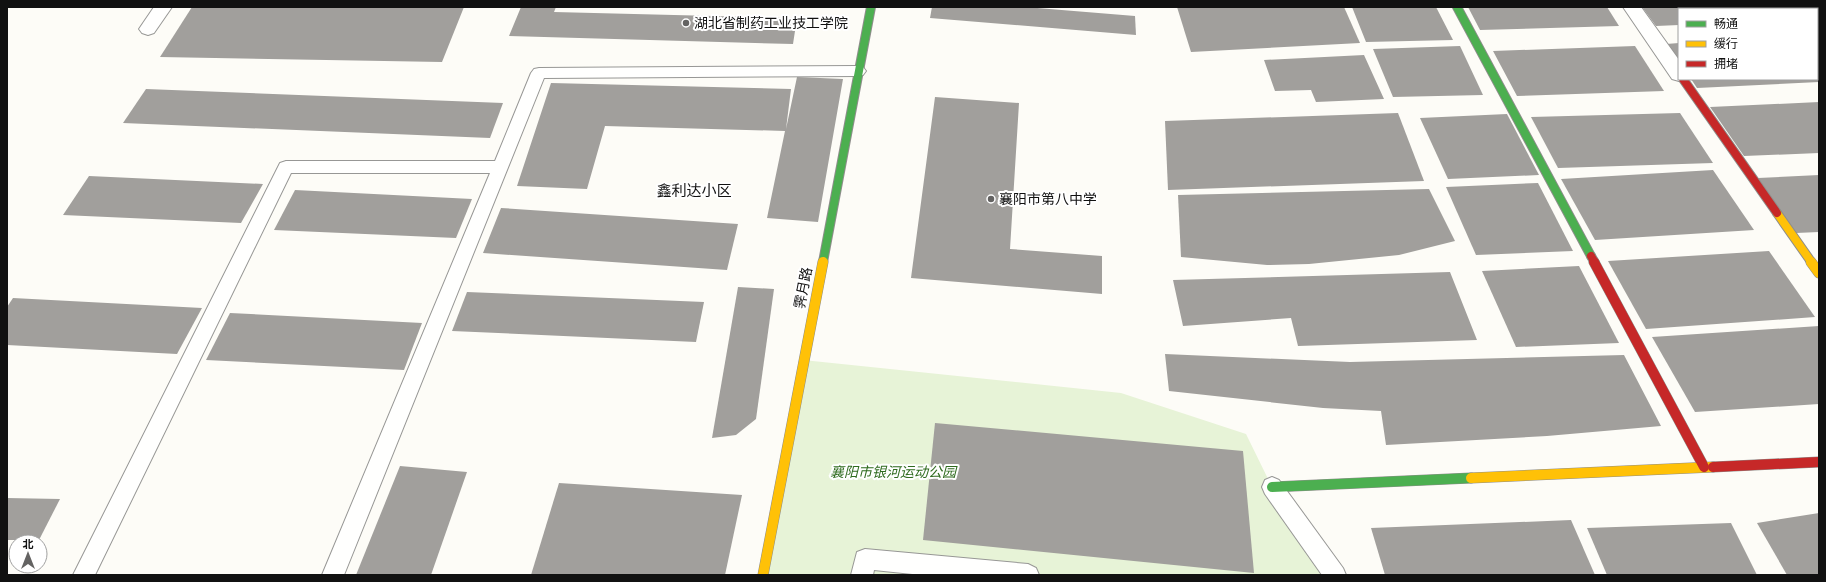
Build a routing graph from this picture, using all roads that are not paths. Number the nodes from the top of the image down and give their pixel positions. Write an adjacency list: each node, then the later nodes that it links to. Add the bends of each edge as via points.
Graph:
1 (163, 7): 5 (street)
2 (871, 7): 6 (street, 霁月路)
3 (1457, 7): 12 (street)
4 (1632, 7): 7 (street)
5 (148, 29)
6 (858, 71): 9 (lane, via 539,73); 16 (street, 霁月路)
7 (1678, 73)
8 (1683, 80): 10 (street)
9 (501, 166): 14 (lane, via 286,166); 15 (lane)
10 (1819, 273)
11 (1819, 462): 12 (street)
12 (1704, 468): 13 (street)
13 (1272, 487): 19 (lane)
14 (84, 575)
15 (333, 575)
16 (763, 575)
17 (862, 575): 18 (lane, via 865,559)
18 (1028, 575)
19 (1335, 575)

